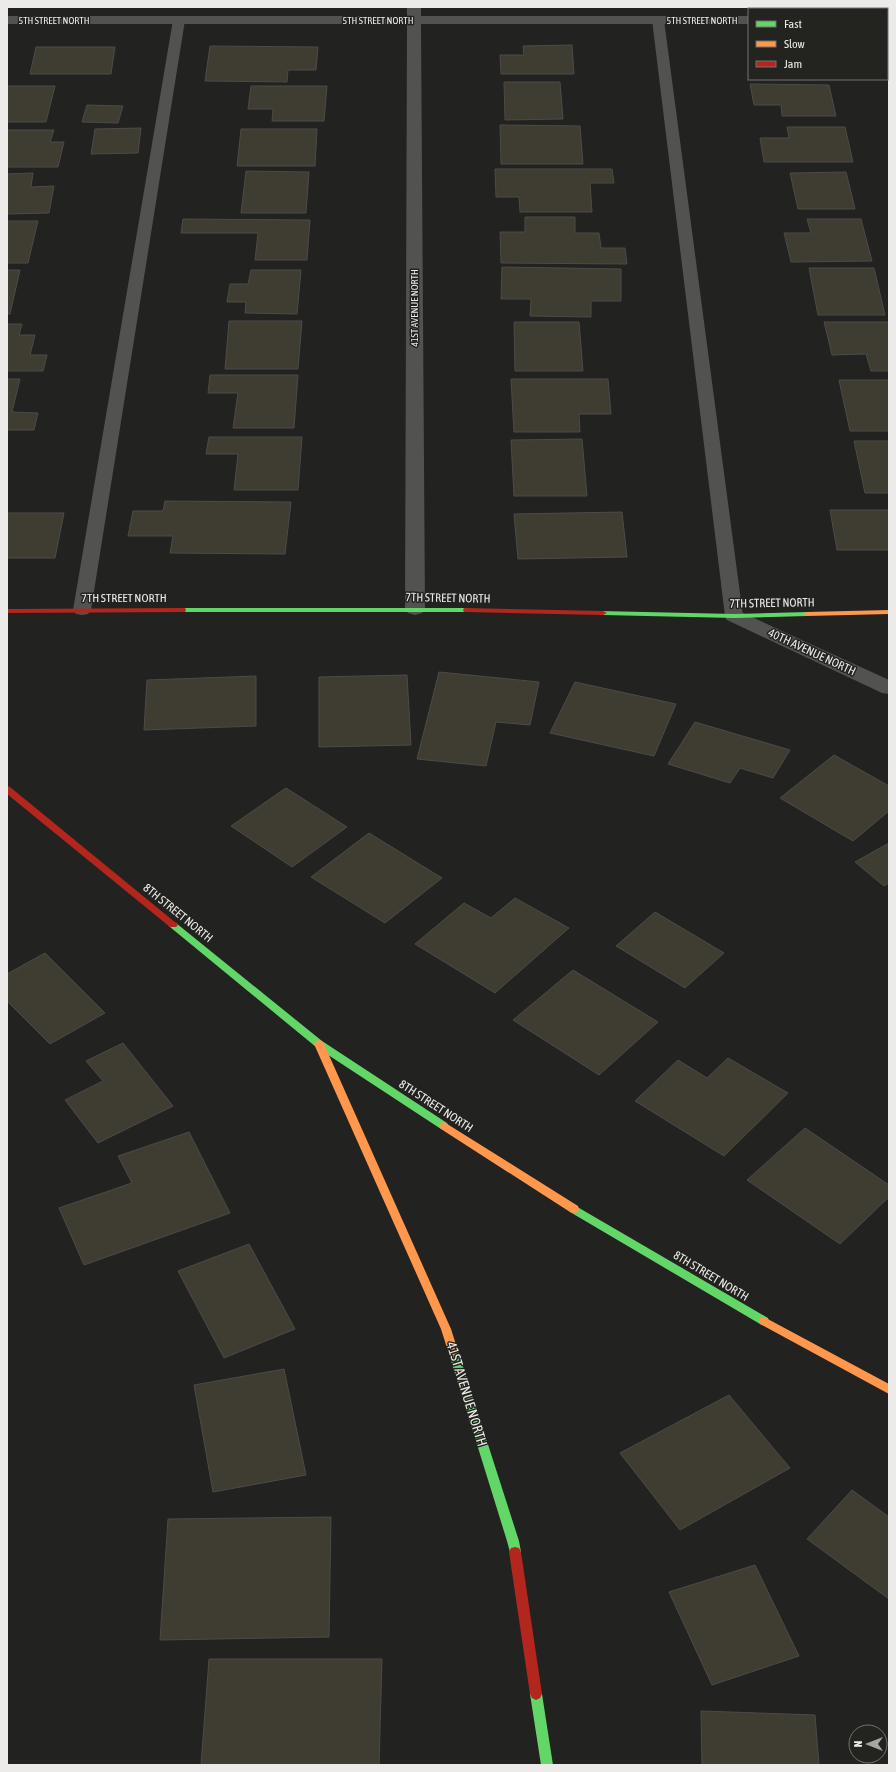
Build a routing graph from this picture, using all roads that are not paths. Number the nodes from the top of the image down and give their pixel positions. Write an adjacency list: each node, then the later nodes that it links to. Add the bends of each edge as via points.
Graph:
1 (414, 14): 3 (street, 5TH STREET NORTH); 4 (street, 5TH STREET NORTH); 6 (street, 41ST AVENUE NORTH)
2 (7, 20): 3 (street, 5TH STREET NORTH)
3 (178, 20): 7 (lane)
4 (658, 20): 5 (street, 5TH STREET NORTH); 10 (lane)
5 (748, 20)
6 (415, 609): 7 (street, 7TH STREET NORTH); 10 (street, 7TH STREET NORTH)
7 (82, 610): 8 (street, 7TH STREET NORTH)
8 (7, 611)
9 (889, 612): 10 (street, 7TH STREET NORTH)
10 (734, 616): 11 (street, 40TH AVENUE NORTH)
11 (889, 688)
12 (7, 789): 13 (street, 8TH STREET NORTH)
13 (319, 1044): 14 (street, 8TH STREET NORTH, via 536,1186 770,1325); 15 (street, 41ST AVENUE NORTH, via 451,1344 513,1541)
14 (889, 1389)
15 (547, 1765)

